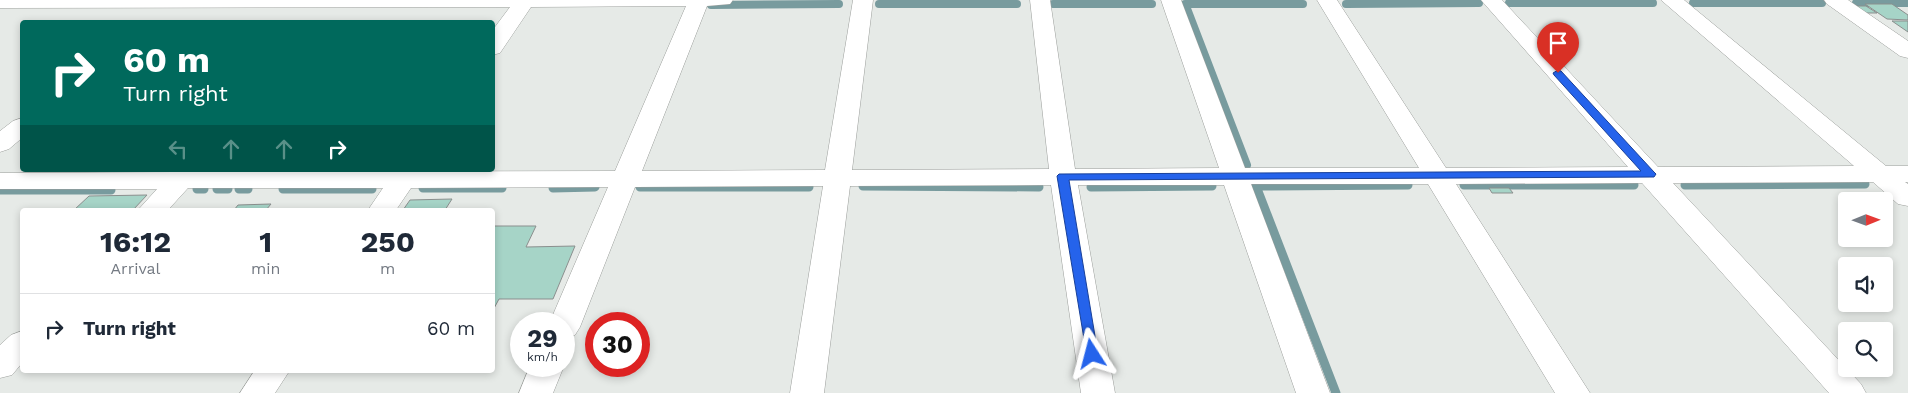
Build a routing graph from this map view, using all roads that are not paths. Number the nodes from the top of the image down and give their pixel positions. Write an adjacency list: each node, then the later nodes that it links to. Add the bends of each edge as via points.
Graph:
1 (356, 0): 2 (street); 12 (street); 15 (street)
2 (525, 0): 3 (street); 16 (street)
3 (699, 0): 4 (street); 29 (street)
4 (723, 0)
5 (863, 0): 28 (street)
6 (1040, 0): 26 (street)
7 (1171, 0): 27 (street)
8 (1327, 0): 25 (street)
9 (1491, 0): 21 (street)
10 (1671, 0): 22 (street)
11 (1834, 0): 17 (street)
12 (180, 1): 13 (street); 14 (street)
13 (8, 4)
14 (156, 20)
15 (336, 20)
16 (495, 44)
17 (1908, 51)
18 (20, 128): 19 (street)
19 (0, 144)
20 (406, 174): 24 (street); 29 (street); 33 (street)
21 (1650, 174): 22 (street); 25 (street); 45 (street)
22 (1879, 174): 23 (street); 31 (street)
23 (1908, 174)
24 (186, 175): 30 (street); 32 (street)
25 (1436, 175): 27 (street); 44 (street)
26 (1063, 176): 27 (street); 28 (street); 42 (street)
27 (1234, 176): 43 (street)
28 (838, 177): 29 (street); 41 (street)
29 (625, 178): 34 (street)
30 (0, 181)
31 (1908, 198)
32 (154, 208)
33 (383, 208)
34 (570, 312)
35 (20, 345): 36 (street)
36 (0, 366)
37 (271, 373): 39 (street)
38 (543, 377): 40 (street)
39 (257, 393)
40 (536, 393)
41 (807, 393)
42 (1098, 393)
43 (1313, 393)
44 (1573, 393)
45 (1849, 393)

